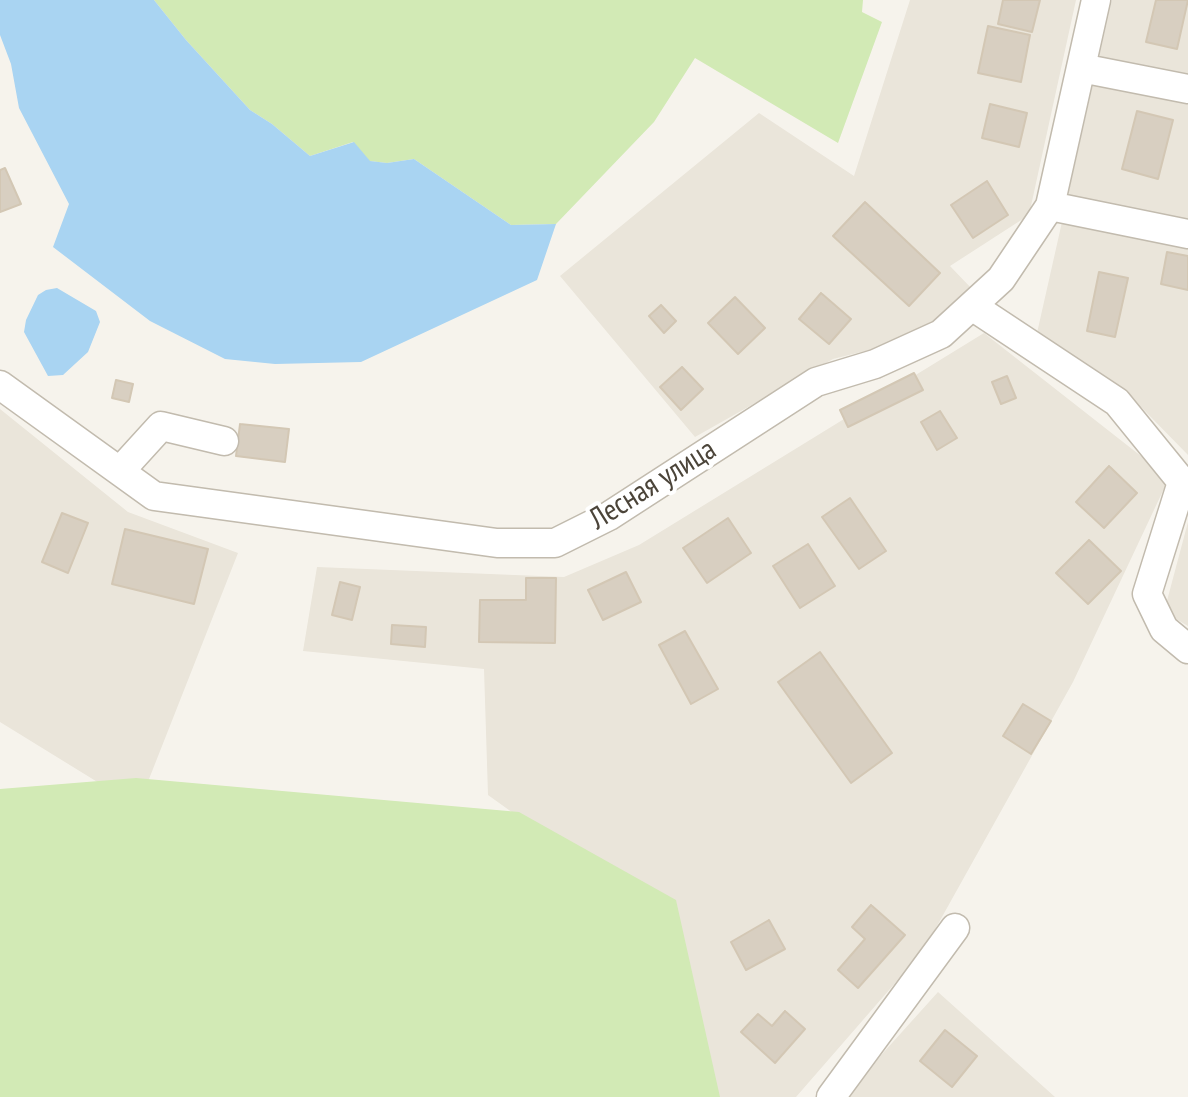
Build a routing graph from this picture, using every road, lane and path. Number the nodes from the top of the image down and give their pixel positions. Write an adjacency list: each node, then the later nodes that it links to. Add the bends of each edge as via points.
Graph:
1 (1096, 0): 2 (street, Лесная улица)
2 (1081, 68): 3 (street); 4 (street, Лесная улица)
3 (1188, 89)
4 (1050, 206): 5 (street); 6 (street, Лесная улица, via 1001,279)
5 (1188, 234)
6 (972, 306): 9 (street, Лесная улица, via 941,334 875,364 816,382 609,516 555,543 497,543 154,496); 10 (street, via 1117,402 1182,482 1147,594 1164,629)
7 (0, 385): 9 (street, Лесная улица)
8 (224, 441): 9 (street, via 161,426)
9 (120, 471)
10 (1188, 649)
11 (955, 928): 12 (street)
12 (831, 1097)

